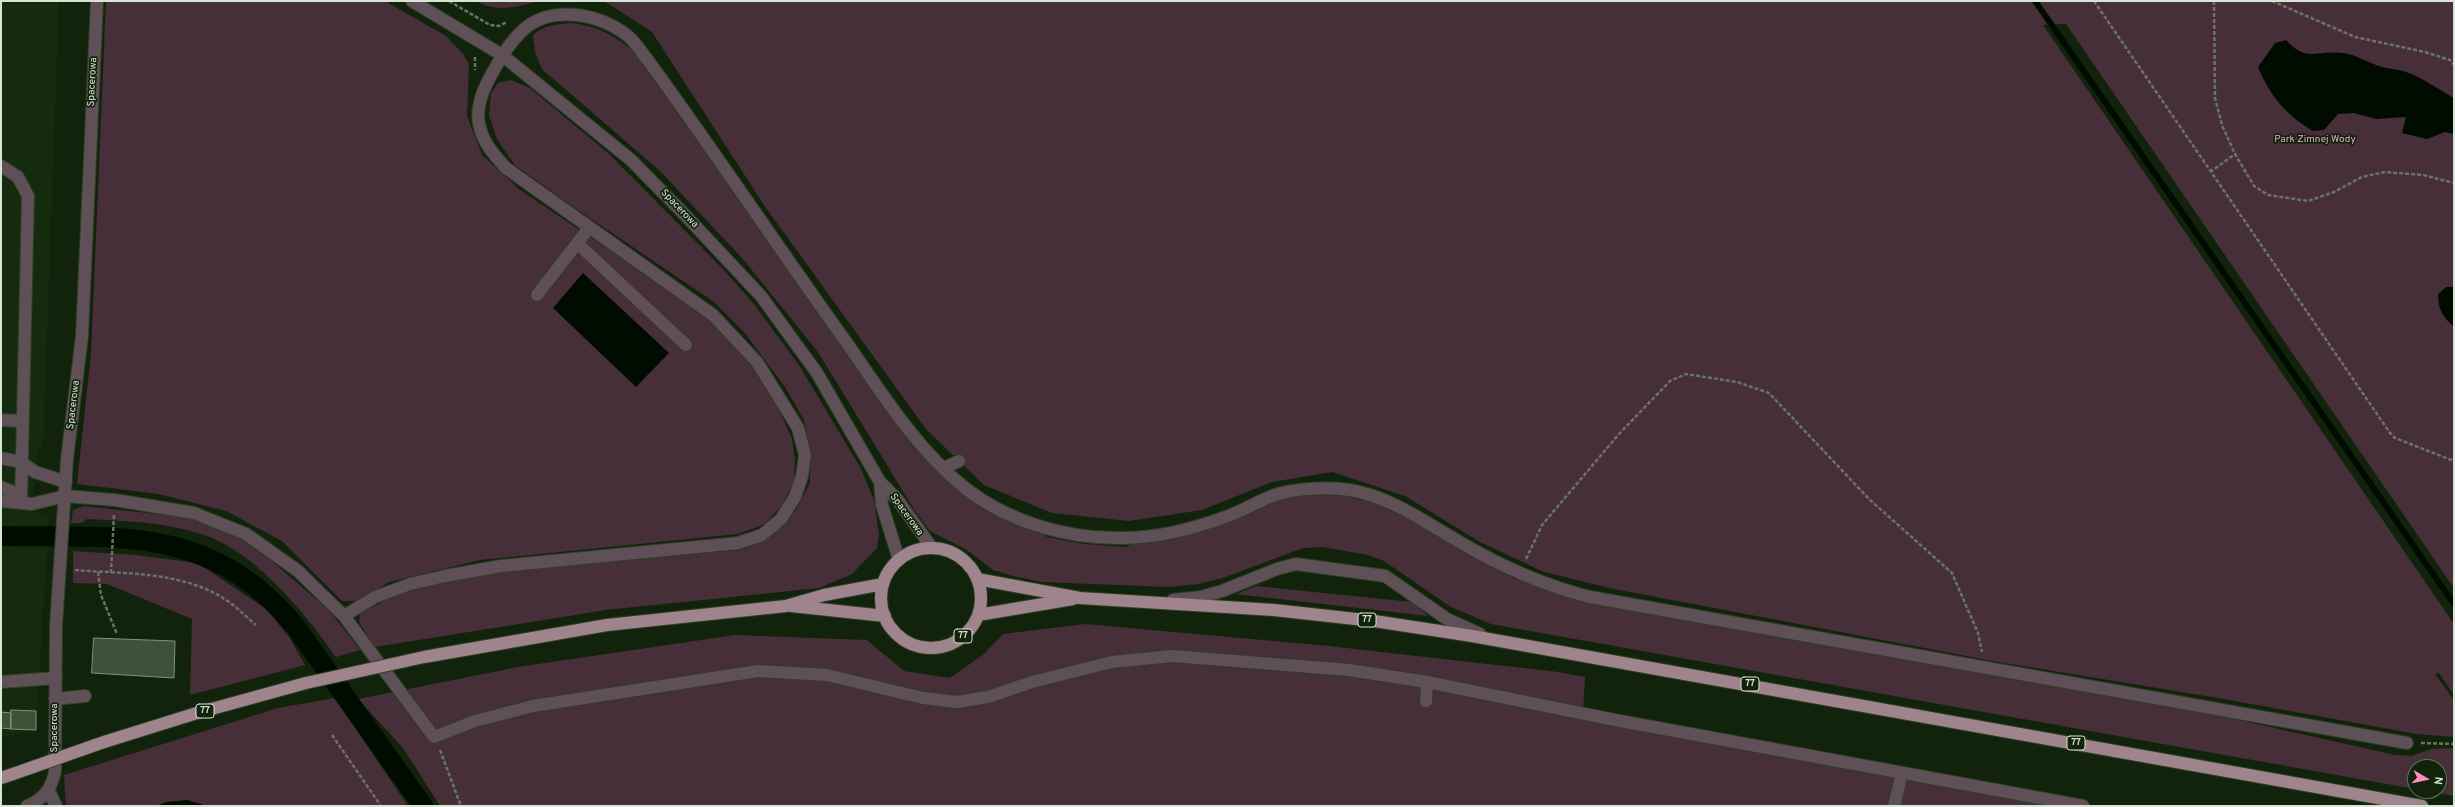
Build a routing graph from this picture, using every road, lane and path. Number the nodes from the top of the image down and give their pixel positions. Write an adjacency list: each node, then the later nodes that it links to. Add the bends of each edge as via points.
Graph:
1 (97, 1): 25 (street, Spacerowa, via 82,336)
2 (412, 1): 8 (street, Spacerowa)
3 (449, 1): 7 (path, via 490,25 499,26 512,19)
4 (2094, 1): 12 (path)
5 (2214, 1): 10 (path, via 2215,98 2222,124)
6 (2272, 1): 9 (path, via 2355,37 2425,52 2450,60)
7 (521, 32): 8 (street); 24 (street, via 538,20 559,14 582,15 606,22 629,38 676,99 911,433)
8 (502, 55): 14 (street, via 485,84 478,106 479,127 490,150 506,168 526,184); 26 (street, Spacerowa, via 631,160 761,296 817,373)
9 (2454, 65)
10 (2235, 154): 12 (path); 13 (path, via 2254,186 2268,195 2282,198 2308,201 2334,192 2362,177 2385,172 2423,175)
11 (1, 166): 19 (street, via 18,177 28,196)
12 (2210, 172): 22 (path, via 2390,433 2395,438)
13 (2454, 183)
14 (589, 228): 15 (street); 44 (street, via 713,315 757,362 798,428 805,455 795,497 781,519 762,535 738,543 501,566 445,576 410,584 376,597)
15 (577, 243): 16 (street); 17 (street)
16 (537, 295)
17 (686, 345)
18 (1, 420): 19 (street)
19 (21, 421): 23 (street)
20 (1, 458): 23 (street)
21 (959, 461): 24 (street)
22 (2454, 461)
23 (21, 462): 25 (street, via 35,472); 30 (street)
24 (944, 468): 49 (street, via 965,488 994,507 1032,524 1067,533 1116,538 1186,530 1230,516 1277,495 1310,489 1348,490 1379,497 1407,510 1519,574 1554,588 1636,607)
25 (66, 482): 28 (street, Spacerowa)
26 (880, 482): 33 (street, Spacerowa, via 897,499); 34 (street, Spacerowa, via 882,505)
27 (1, 487): 30 (street, via 11,491)
28 (65, 496): 30 (street, via 32,504); 35 (street, Spacerowa); 44 (street, via 115,500 194,513 246,534 298,571)
29 (1, 501): 30 (street)
30 (21, 501)
31 (114, 512): 37 (path)
32 (1534, 542): 49 (path, via 1542,525 1609,446 1670,381 1686,374 1737,382 1769,393 1869,499 1952,573 1978,633 1982,652)
33 (932, 548): 34 (main road, 77, via 918,550); 38 (main road, 77, via 946,550 959,557 970,566)
34 (899, 560): 39 (main road, 77, via 889,571)
35 (60, 564): 36 (path); 50 (street, Spacerowa)
36 (98, 572): 37 (path); 47 (path, via 101,594)
37 (111, 573): 46 (path, via 158,576 187,583 223,598)
38 (977, 579): 40 (main road, 77); 43 (main road, 77, via 980,593)
39 (883, 584): 42 (main road, 77, via 824,595); 45 (main road, 77)
40 (1080, 598): 41 (main road, 77); 43 (main road, 77)
41 (1157, 601): 48 (main road, 77, via 1324,615); 48 (street, via 1206,596 1296,564 1385,576 1463,628)
42 (786, 606): 45 (main road, 77); 61 (main road, 77, bridge, via 607,625 424,657 306,683 198,712)
43 (978, 615): 45 (main road, 77, via 960,638 946,645 931,648 917,646 903,639 892,629)
44 (344, 616): 57 (street)
45 (884, 616)
46 (256, 625)
47 (117, 634)
48 (1503, 640): 69 (main road, 77)
49 (1979, 668): 58 (street)
50 (56, 678): 51 (street); 54 (street, Spacerowa)
51 (1, 682)
52 (1427, 682): 55 (street); 57 (street, via 1341,670 1172,656 1112,662 1032,682 988,697 957,702 923,698 826,675 758,671 533,706); 60 (street)
53 (85, 696): 54 (street)
54 (55, 698): 62 (street, Spacerowa, via 55,772)
55 (1426, 701)
56 (332, 735): 65 (path)
57 (434, 736): 66 (path)
58 (2406, 743): 59 (path)
59 (2454, 744)
60 (1902, 773): 67 (street); 68 (street)
61 (1, 778)
62 (49, 791): 63 (street); 64 (street)
63 (27, 806)
64 (56, 806)
65 (381, 806)
66 (461, 806)
67 (1894, 806)
68 (2083, 806)
69 (2422, 806)

